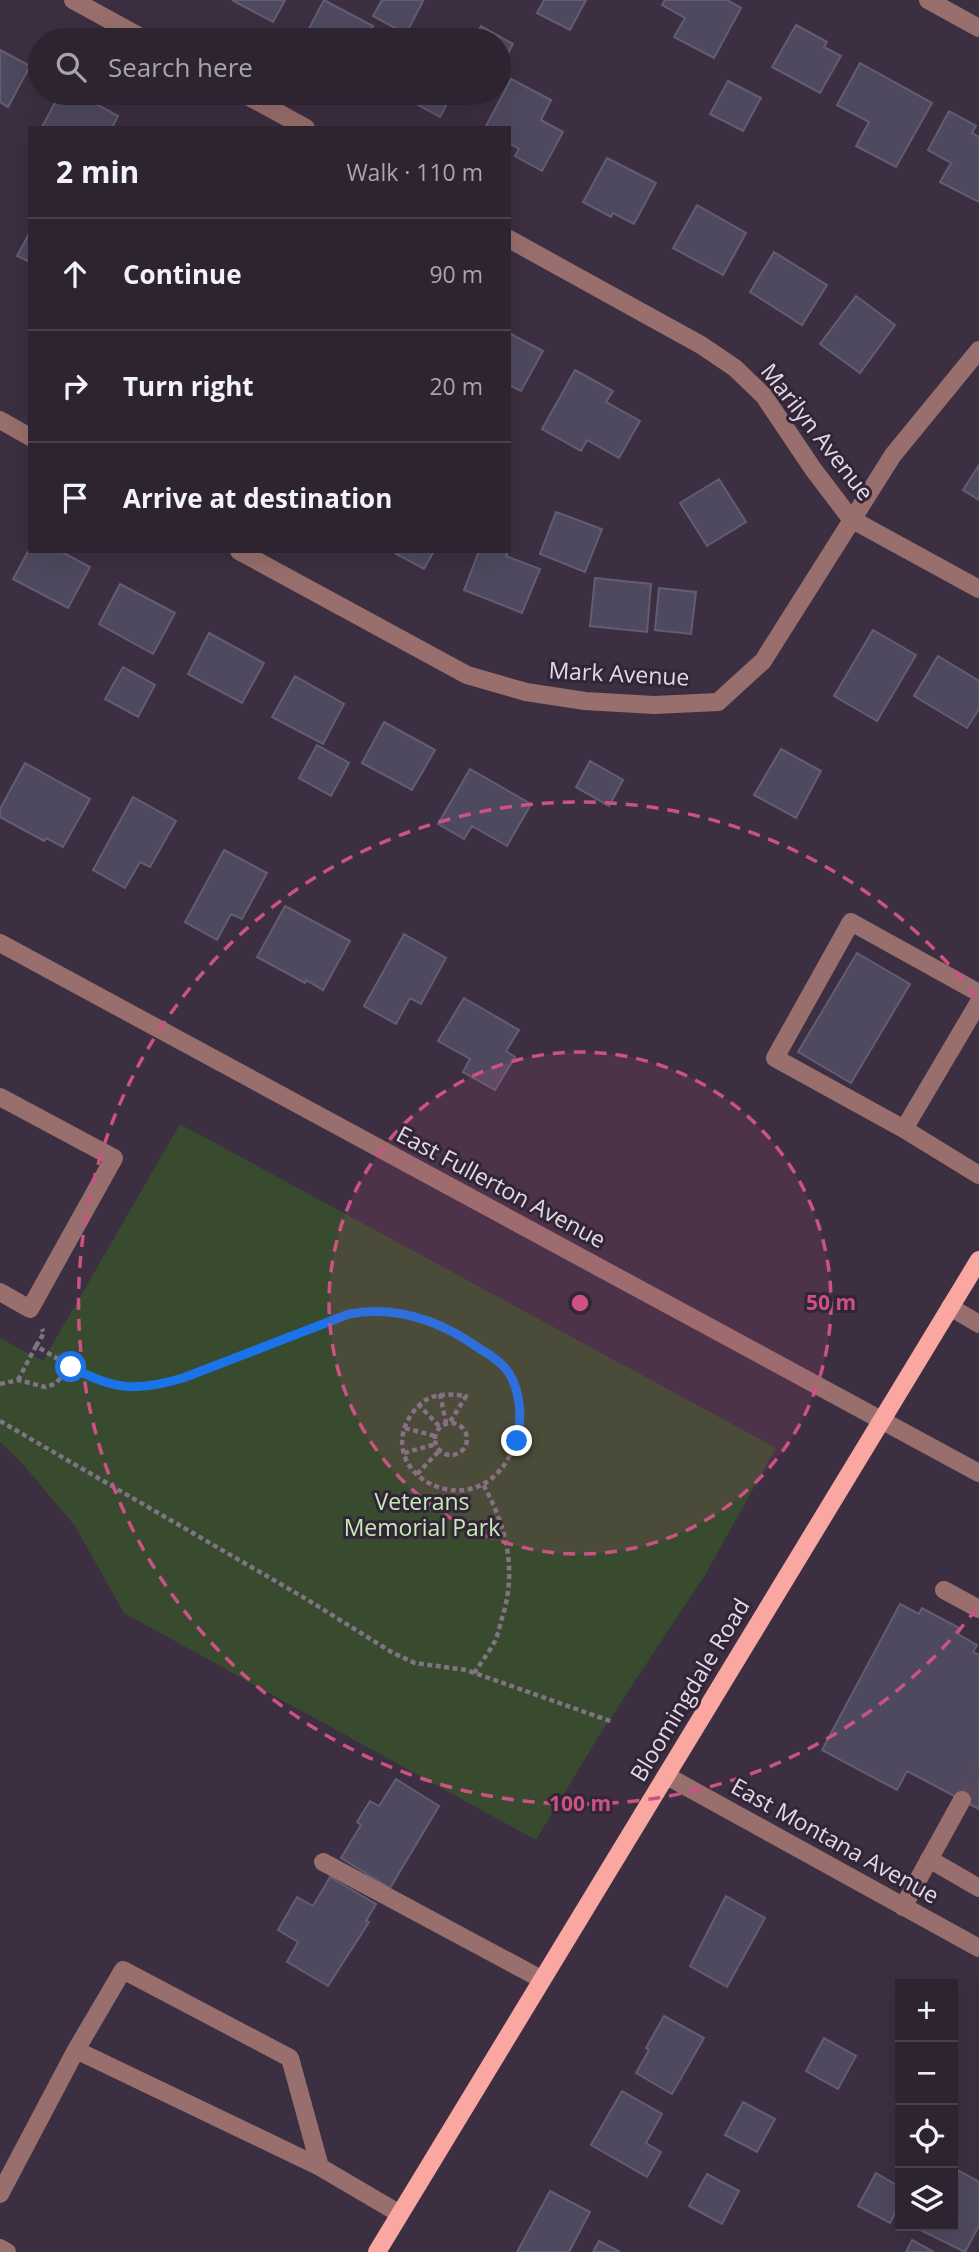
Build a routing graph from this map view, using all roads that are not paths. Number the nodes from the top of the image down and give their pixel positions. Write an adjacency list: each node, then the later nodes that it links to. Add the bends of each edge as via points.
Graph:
1 (73, 0): 4 (street)
2 (928, 0): 3 (street)
3 (952, 6): 5 (street)
4 (124, 28)
5 (979, 28)
6 (264, 105): 7 (street)
7 (302, 126)
8 (511, 240): 12 (street, Marilyn Avenue, via 735,368 764,396)
9 (979, 350): 12 (street, Mark Avenue, via 893,456)
10 (0, 420): 11 (street)
11 (28, 436)
12 (852, 519): 13 (street, Mark Avenue, via 763,661 718,702 584,701 467,675); 14 (street, Marilyn Avenue)
13 (243, 553)
14 (979, 589)
15 (0, 943): 25 (street, East Fullerton Avenue)
16 (979, 993): 19 (street, via 851,922 775,1058)
17 (979, 1002): 19 (street)
18 (0, 1097): 22 (street, via 114,1158 30,1309)
19 (904, 1129): 20 (street)
20 (979, 1175)
21 (979, 1260): 23 (main road, Bloomingdale Road)
22 (0, 1292)
23 (950, 1307): 24 (street); 25 (main road, Bloomingdale Road)
24 (979, 1324)
25 (880, 1420): 26 (street, East Fullerton Avenue); 29 (main road, Bloomingdale Road)
26 (979, 1473)
27 (944, 1590): 28 (street)
28 (979, 1609)
29 (667, 1776): 34 (street, East Montana Avenue); 36 (main road, Bloomingdale Road)
30 (962, 1800): 31 (street)
31 (929, 1859): 33 (street); 34 (street)
32 (323, 1862): 36 (street)
33 (979, 1888)
34 (903, 1907): 35 (street, East Montana Avenue)
35 (979, 1948)
36 (541, 1979): 40 (main road, Bloomingdale Road)
37 (76, 2050): 38 (street); 38 (street, via 123,1970 290,2058); 39 (street)
38 (320, 2167): 40 (street)
39 (0, 2194)
40 (400, 2214): 43 (main road, Bloomingdale Road)
41 (0, 2248): 42 (street)
42 (7, 2252)
43 (377, 2252)

